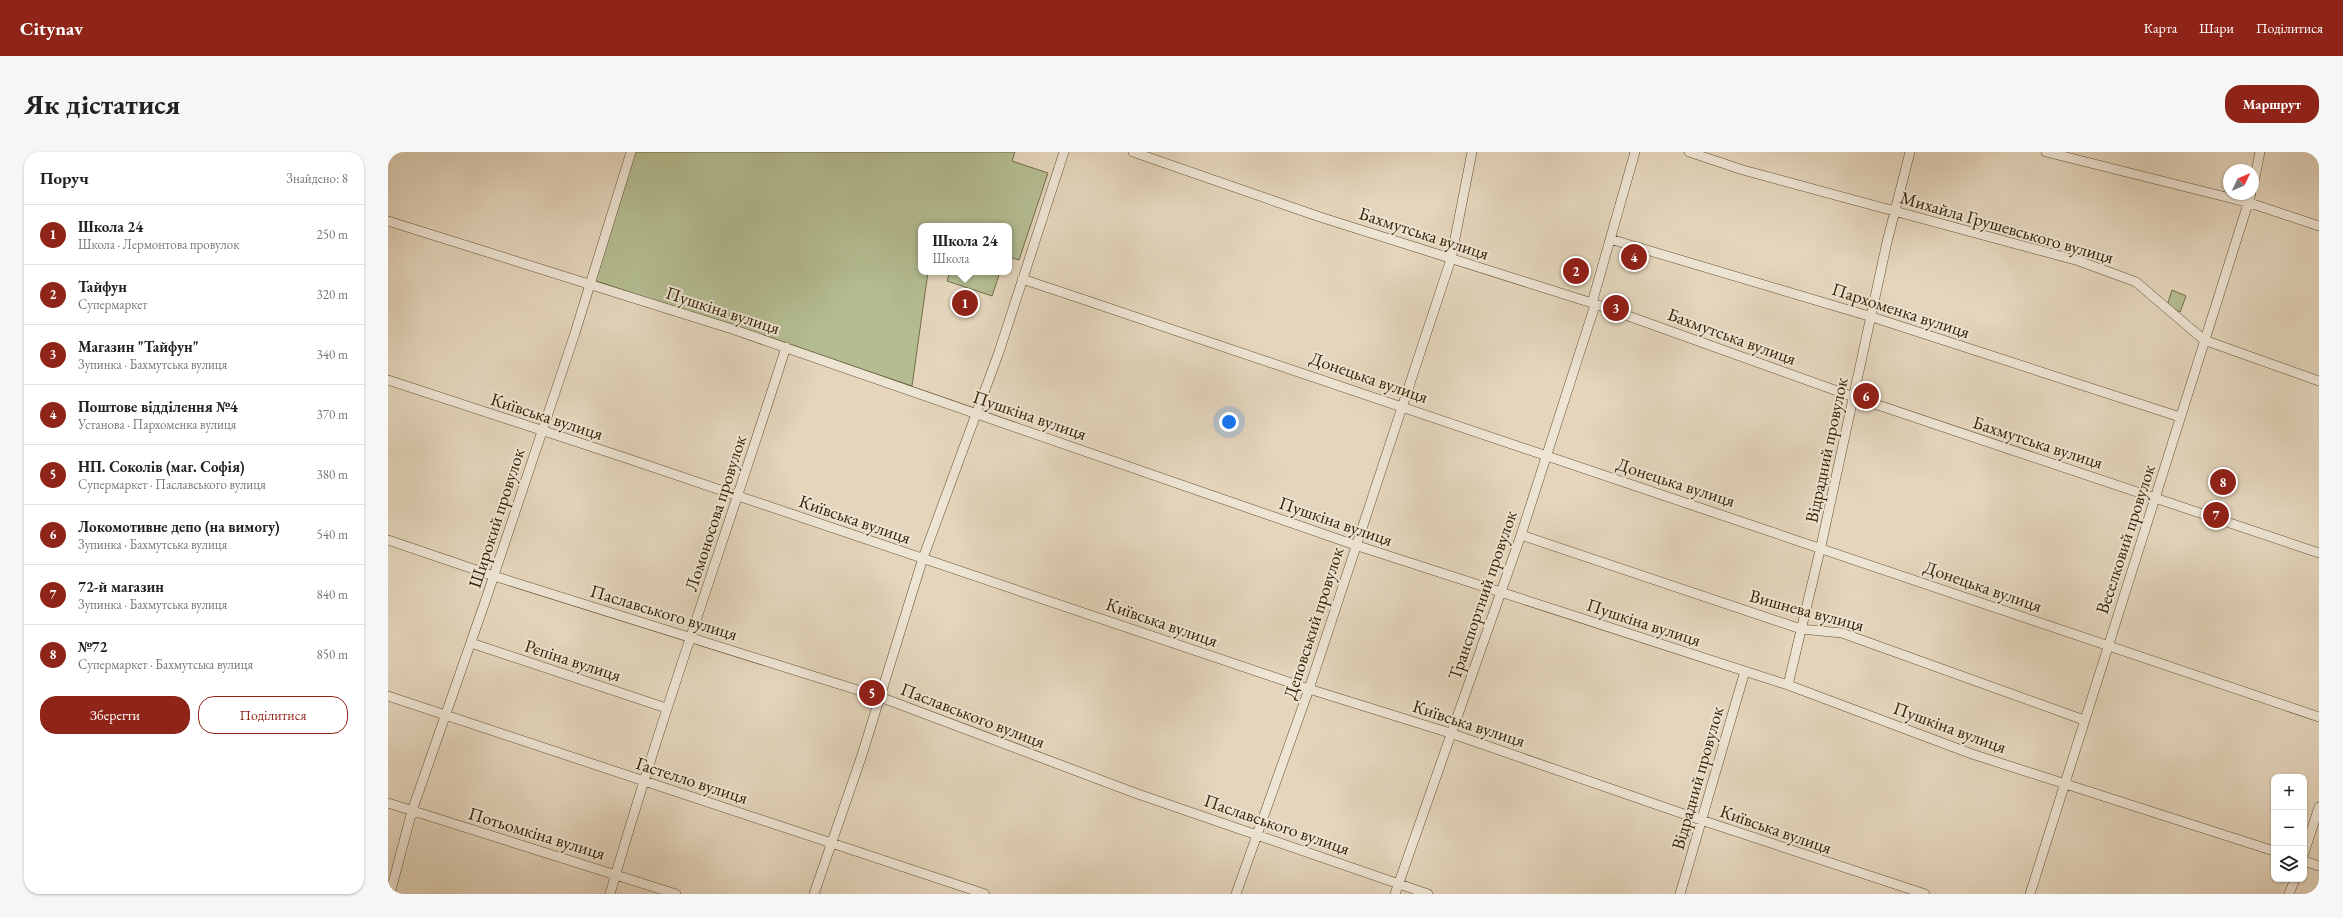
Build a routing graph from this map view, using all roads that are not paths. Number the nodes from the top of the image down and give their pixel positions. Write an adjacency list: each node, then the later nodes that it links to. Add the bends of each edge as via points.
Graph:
1 (631, 152): 20 (street, Широкий провулок)
2 (1064, 152): 19 (street)
3 (1133, 152): 18 (street, Бахмутська вулиця, via 1320,217)
4 (1472, 152): 18 (street, Деповський провулок)
5 (1635, 152): 17 (street, Транспортний провулок)
6 (1689, 152): 14 (street, Михайла Грушевського вулиця, via 1743,170)
7 (1910, 152): 14 (street, Відрадний провулок)
8 (2046, 152): 11 (street)
9 (2260, 152): 10 (street)
10 (2258, 164)
11 (2223, 193)
12 (2250, 200): 23 (street, Веселковий провулок)
13 (2253, 200): 16 (street)
14 (1895, 212): 22 (street, Відрадний провулок); 23 (street, Михайла Грушевського вулиця, via 2078,261 2136,282)
15 (388, 221): 20 (street, Пушкіна вулиця)
16 (2319, 226)
17 (1610, 239): 21 (street, Транспортний провулок); 22 (street, Пархоменка вулиця)
18 (1451, 258): 21 (street, Бахмутська вулиця); 28 (street, Деповський провулок)
19 (1022, 279): 28 (street, Донецька вулиця); 29 (street)
20 (590, 286): 24 (street, Пушкіна вулиця); 31 (street, Широкий провулок)
21 (1594, 304): 27 (street, Бахмутська вулиця); 32 (street, Транспортний провулок)
22 (1872, 317): 27 (street, Відрадний провулок); 30 (street, Пархоменка вулиця)
23 (2204, 340): 26 (street, Михайла Грушевського вулиця); 30 (street, Веселковий провулок)
24 (786, 347): 29 (street, Пушкіна вулиця); 33 (street, Ломоносова провулок)
25 (388, 380): 31 (street, Київська вулиця)
26 (2319, 381)
27 (1854, 397): 34 (street, Бахмутська вулиця); 38 (street, Відрадний провулок)
28 (1402, 405): 32 (street, Донецька вулиця); 37 (street, Деповський провулок)
29 (976, 413): 37 (street, Пушкіна вулиця); 40 (street)
30 (2180, 417): 34 (street, Веселковий провулок)
31 (541, 431): 33 (street, Київська вулиця); 41 (street, Широкий провулок)
32 (1546, 455): 35 (street, Транспортний провулок); 38 (street, Донецька вулиця)
33 (739, 497): 40 (street, Київська вулиця); 44 (street, Ломоносова провулок)
34 (2156, 498): 39 (street, Бахмутська вулиця); 46 (street, Веселковий провулок)
35 (1521, 535): 42 (street, Транспортний провулок); 43 (street, Вишнева вулиця)
36 (388, 540): 41 (street, Паславського вулиця)
37 (1355, 545): 42 (street, Пушкіна вулиця); 49 (street, Деповський провулок)
38 (1821, 546): 43 (street, Відрадний провулок); 46 (street, Донецька вулиця)
39 (2319, 553)
40 (923, 558): 49 (street, Київська вулиця); 51 (street)
41 (494, 576): 44 (street, Паславського вулиця); 45 (street, Широкий провулок)
42 (1501, 593): 47 (street, Пушкіна вулиця); 56 (street, Транспортний провулок)
43 (1801, 628): 48 (street, Відрадний провулок); 55 (street, Вишнева вулиця, via 1842,633)
44 (691, 637): 51 (street, Паславського вулиця); 52 (street, Ломоносова провулок)
45 (471, 643): 52 (street, Рєпіна вулиця); 53 (street, Широкий провулок)
46 (2108, 646): 54 (street, Донецька вулиця); 55 (street, Веселковий провулок)
47 (1745, 670): 48 (street, Пушкіна вулиця); 62 (street, Відрадний провулок)
48 (1788, 684): 58 (street, Пушкіна вулиця, via 1972,754)
49 (1309, 689): 56 (street, Київська вулиця); 63 (street, Деповський провулок)
50 (388, 696): 53 (street, Гастелло вулиця)
51 (880, 697): 63 (street, Паславського вулиця, via 1135,793); 64 (street)
52 (666, 708): 57 (street, Ломоносова провулок)
53 (445, 715): 57 (street, Гастелло вулиця); 61 (street, Широкий провулок)
54 (2319, 717)
55 (2084, 720): 58 (street, Веселковий провулок)
56 (1450, 732): 62 (street, Київська вулиця); 71 (street, Транспортний провулок)
57 (644, 781): 64 (street, Гастелло вулиця); 69 (street, Ломоносова провулок)
58 (2064, 783): 66 (street, Пушкіна вулиця); 82 (street, Веселковий провулок)
59 (388, 803): 61 (street, Потьомкіна вулиця)
60 (2319, 807): 65 (street)
61 (412, 811): 69 (street, Потьомкіна вулиця); 72 (street, Широкий провулок)
62 (1701, 820): 80 (street, Відрадний провулок); 81 (street, Київська вулиця)
63 (1258, 834): 71 (street, Паславського вулиця); 77 (street, Деповський провулок)
64 (832, 842): 75 (street); 76 (street, Гастелло вулиця)
65 (2306, 846)
66 (2271, 849)
67 (2307, 861): 68 (street)
68 (2319, 866)
69 (615, 874): 73 (street, Ломоносова провулок); 74 (street, Потьомкіна вулиця)
70 (2293, 882): 83 (street)
71 (1399, 884): 78 (street, Транспортний провулок); 79 (street, Паславського вулиця)
72 (390, 894)
73 (610, 894)
74 (676, 894)
75 (814, 894)
76 (985, 894)
77 (1236, 894)
78 (1395, 894)
79 (1428, 894)
80 (1680, 894)
81 (1925, 894)
82 (2030, 894)
83 (2289, 894)

